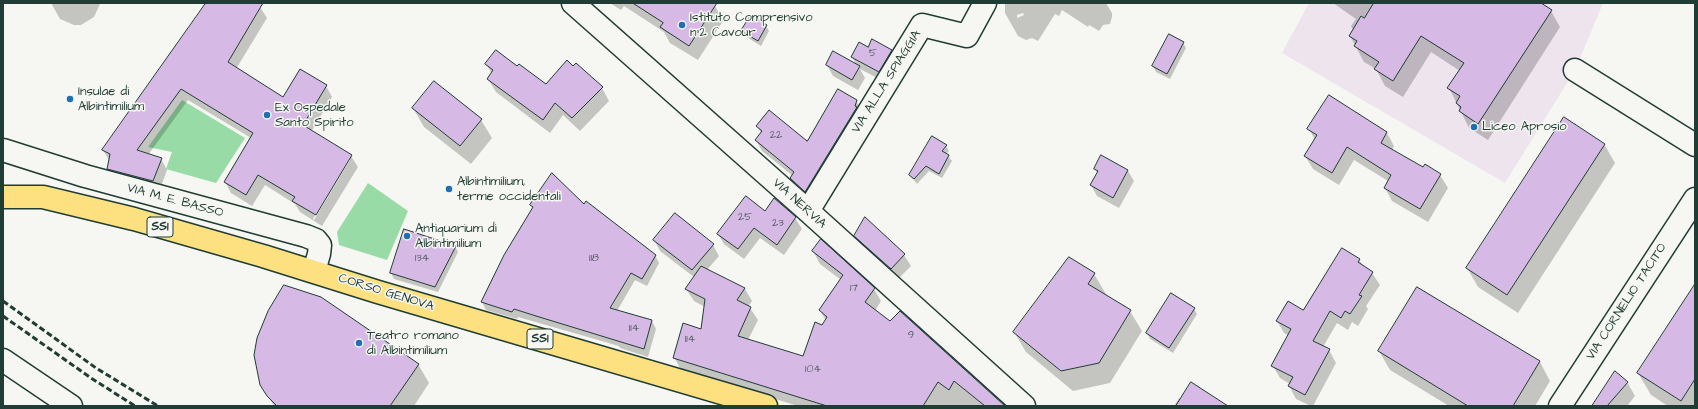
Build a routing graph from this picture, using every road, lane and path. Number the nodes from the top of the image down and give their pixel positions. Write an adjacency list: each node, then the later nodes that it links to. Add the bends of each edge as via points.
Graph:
1 (573, 3): 8 (street, VIA NERVIA)
2 (985, 3): 8 (street, VIA ALLA SPIAGGIA, via 966,36 922,25)
3 (1575, 70): 4 (street)
4 (1695, 145)
5 (3, 150): 9 (street, VIA M. E. BASSO, via 85,176 311,238 320,245)
6 (3, 197): 9 (main road, CORSO GENOVA / SS1, via 43,197 67,202)
7 (1695, 199): 14 (street, VIA CORNELIO TACITO)
8 (808, 211): 13 (street, VIA NERVIA)
9 (314, 271): 12 (main road, CORSO GENOVA / SS1)
10 (3, 360): 11 (street)
11 (71, 406)
12 (766, 406)
13 (1024, 406)
14 (1560, 406)

